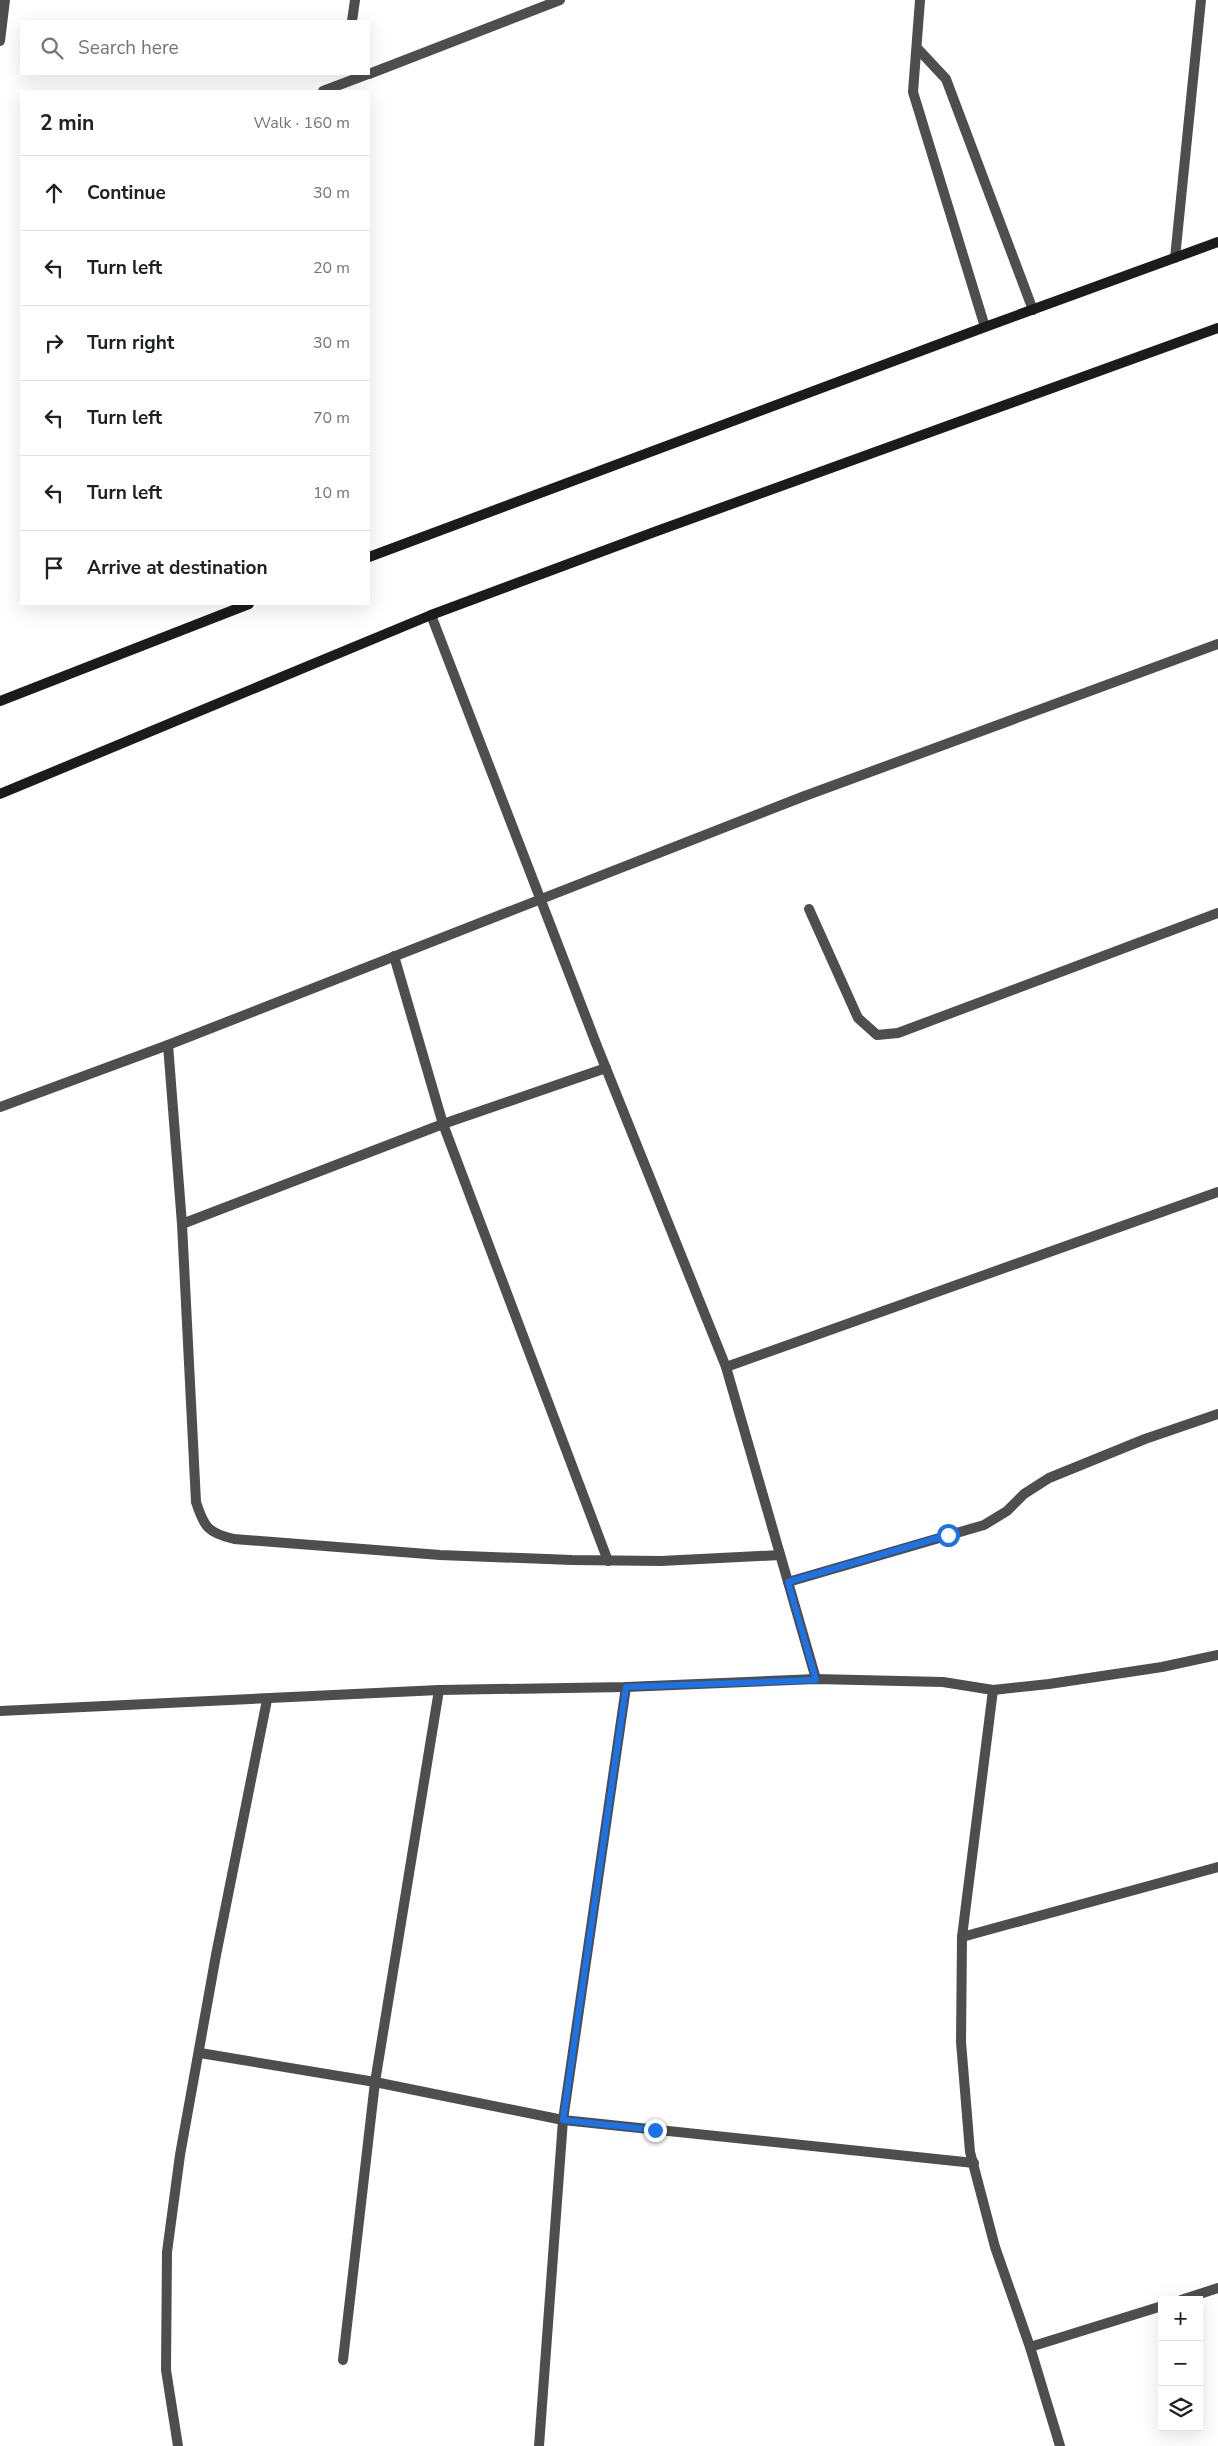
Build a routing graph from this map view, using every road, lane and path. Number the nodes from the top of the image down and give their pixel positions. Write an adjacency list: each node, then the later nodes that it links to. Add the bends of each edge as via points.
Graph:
1 (4, 0): 7 (street)
2 (355, 0): 6 (street)
3 (560, 0): 9 (street)
4 (920, 0): 8 (street)
5 (1201, 0): 14 (street)
6 (352, 20)
7 (0, 41)
8 (916, 48): 15 (street, via 946,80); 16 (street, via 913,92)
9 (370, 74)
10 (364, 75): 11 (street)
11 (344, 79): 12 (street)
12 (325, 90)
13 (1218, 242): 14 (main road)
14 (1175, 258): 15 (main road)
15 (1034, 310): 16 (main road)
16 (985, 327): 18 (main road)
17 (1218, 328): 20 (main road)
18 (370, 557)
19 (246, 605): 22 (main road)
20 (431, 615): 23 (main road); 24 (street)
21 (1218, 644): 24 (street, via 802,797)
22 (0, 701)
23 (0, 794)
24 (541, 898): 27 (street); 29 (street)
25 (809, 909): 26 (street, via 858,1018 877,1035 898,1033)
26 (1218, 913)
27 (394, 956): 28 (street); 31 (street)
28 (168, 1045): 30 (street); 33 (street)
29 (606, 1068): 31 (street); 34 (street)
30 (0, 1107)
31 (443, 1124): 33 (street); 37 (street)
32 (1218, 1192): 34 (street)
33 (182, 1224): 37 (street, via 196,1502 202,1522 215,1535 440,1555)
34 (726, 1367): 36 (street)
35 (1218, 1414): 38 (street, via 1049,1478 984,1525)
36 (780, 1555): 37 (street, via 662,1562); 38 (street)
37 (608, 1561)
38 (788, 1582): 40 (street)
39 (1218, 1655): 43 (street, via 1152,1668)
40 (816, 1680): 41 (street); 43 (street, via 943,1682)
41 (626, 1687): 42 (street); 50 (street)
42 (439, 1690): 44 (street); 49 (street)
43 (993, 1690): 47 (street)
44 (266, 1700): 45 (street); 48 (street)
45 (0, 1712)
46 (1218, 1867): 47 (street)
47 (962, 1937): 51 (street, via 962,2042 970,2152)
48 (200, 2053): 49 (street); 57 (street, via 180,2155 167,2252 166,2370)
49 (375, 2082): 50 (street); 56 (street)
50 (563, 2120): 51 (street); 58 (street)
51 (974, 2163): 55 (street, via 995,2247)
52 (1218, 2288): 53 (street)
53 (1193, 2296)
54 (1158, 2307): 55 (street)
55 (1030, 2347): 59 (street)
56 (343, 2360)
57 (178, 2446)
58 (539, 2446)
59 (1060, 2446)

